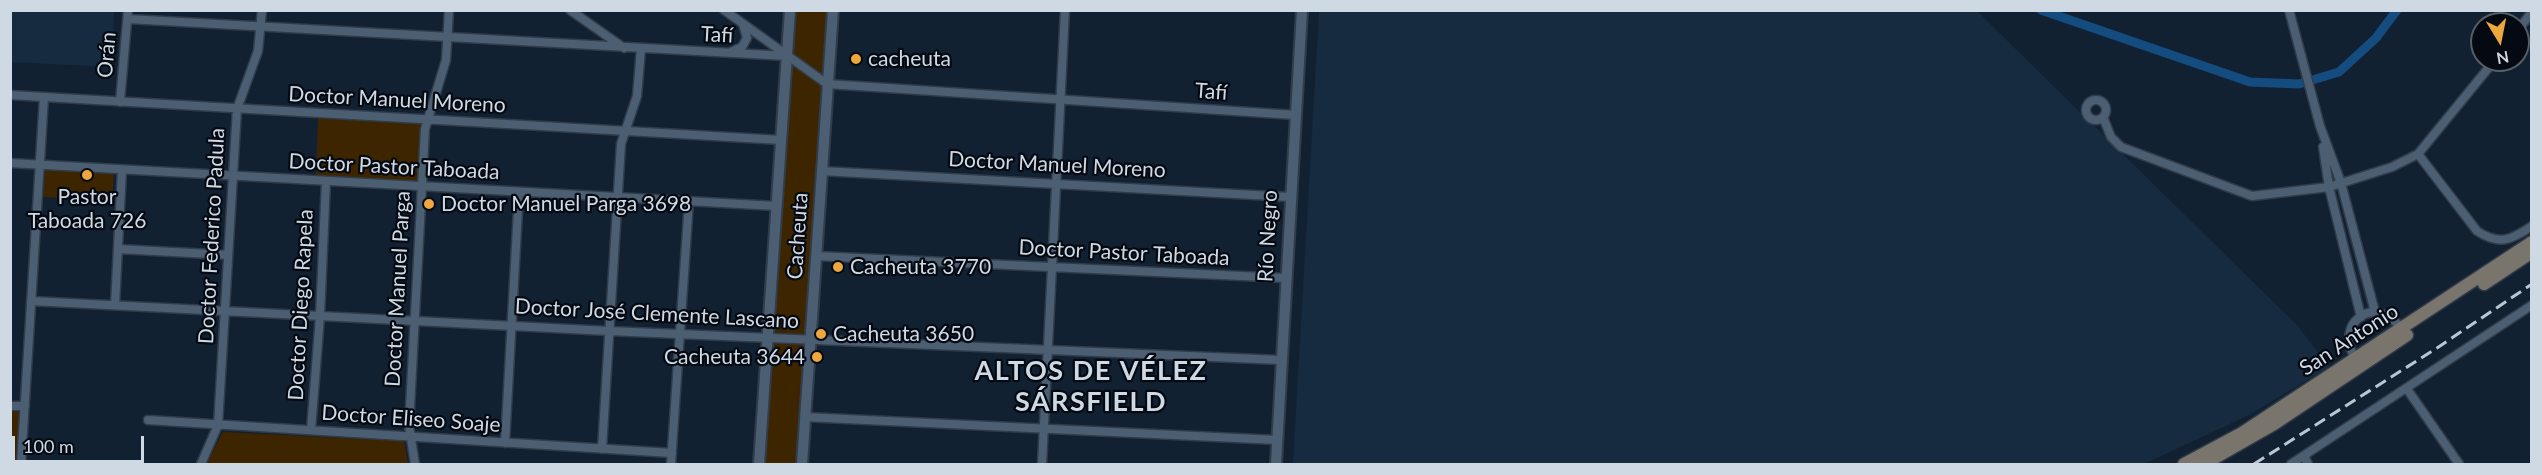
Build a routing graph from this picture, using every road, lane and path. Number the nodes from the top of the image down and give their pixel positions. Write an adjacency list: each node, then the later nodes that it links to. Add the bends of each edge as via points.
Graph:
1 (262, 10): 12 (street, Doctor Federico Padula)
2 (449, 10): 13 (street, Doctor Manuel Parga)
3 (570, 10): 14 (street)
4 (724, 10): 11 (street)
5 (790, 10): 17 (street, Cacheuta)
6 (833, 10): 19 (street, Cacheuta)
7 (1065, 10): 22 (street)
8 (1302, 10): 25 (street, Río Negro)
9 (2289, 10): 28 (street)
10 (128, 15): 12 (street, Tafí); 23 (street, Orán)
11 (743, 24): 16 (street, via 745,44); 17 (street)
12 (261, 26): 13 (street, Tafí); 24 (street, Doctor Federico Padula, via 258,51)
13 (448, 37): 14 (street, Tafí); 27 (street, Doctor Manuel Parga, via 442,76)
14 (624, 48): 15 (street, Tafí)
15 (641, 49): 16 (street, Tafí); 29 (street, via 637,96)
16 (729, 53): 17 (street, Tafí)
17 (787, 56): 19 (street); 30 (street, Cacheuta)
18 (2485, 72): 31 (street)
19 (827, 84): 22 (street, Tafí); 35 (street, Cacheuta)
20 (10, 95): 21 (street, Doctor Manuel Moreno)
21 (44, 97): 23 (street, Doctor Manuel Moreno); 33 (street)
22 (1061, 100): 25 (street, Tafí); 38 (street)
23 (120, 102): 24 (street, Doctor Manuel Moreno)
24 (237, 109): 27 (street, Doctor Manuel Moreno); 36 (street, Doctor Federico Padula)
25 (1295, 115): 44 (street, Río Negro)
26 (2103, 117): 41 (street, via 2111,137 2121,147 2238,192 2264,196)
27 (428, 120): 29 (street, Doctor Manuel Moreno); 40 (street, Doctor Manuel Parga)
28 (2320, 126): 39 (street); 41 (street)
29 (625, 131): 30 (street, Doctor Manuel Moreno); 43 (street)
30 (781, 140): 46 (street, Cacheuta)
31 (2418, 154): 39 (street, via 2392,167); 47 (street, via 2483,235 2510,240)
32 (10, 164): 33 (street, Doctor Pastor Taboada)
33 (40, 165): 34 (street, Doctor Pastor Taboada); 57 (street)
34 (122, 170): 36 (street, Doctor Pastor Taboada); 49 (street)
35 (822, 171): 38 (street, Doctor Manuel Moreno); 52 (street, Cacheuta)
36 (232, 176): 37 (street, Doctor Pastor Taboada); 51 (street, Doctor Federico Padula)
37 (326, 181): 40 (street, Doctor Pastor Taboada); 62 (street, Doctor Diego Rapela)
38 (1057, 183): 44 (street, Doctor Manuel Moreno); 54 (street)
39 (2341, 183): 41 (street); 53 (street)
40 (422, 187): 42 (street, Doctor Pastor Taboada); 64 (street, Doctor Manuel Parga)
41 (2329, 187): 55 (street)
42 (519, 192): 43 (street, Doctor Pastor Taboada); 65 (street)
43 (617, 197): 45 (street, Doctor Pastor Taboada); 66 (street)
44 (1290, 197): 56 (street, Río Negro)
45 (689, 201): 46 (street, Doctor Pastor Taboada); 68 (street)
46 (776, 206): 69 (street, Cacheuta)
47 (2532, 226)
48 (2532, 242): 67 (main road, San Antonio)
49 (118, 249): 51 (street); 58 (street)
50 (2532, 252): 67 (main road, San Antonio)
51 (228, 255): 60 (street, Doctor Federico Padula)
52 (816, 256): 54 (street, Doctor Pastor Taboada); 70 (street, Cacheuta)
53 (2363, 264): 55 (street); 61 (street)
54 (1052, 267): 56 (street, Doctor Pastor Taboada); 71 (street)
55 (2350, 267): 63 (street)
56 (1286, 278): 72 (street, Río Negro)
57 (32, 301): 58 (street, Doctor José Clemente Lascano); 76 (street)
58 (115, 305): 60 (street, Doctor José Clemente Lascano)
59 (2532, 305): 74 (street)
60 (225, 310): 62 (street, Doctor José Clemente Lascano); 79 (street, Doctor Federico Padula)
61 (2375, 312): 63 (street); 67 (street, via 2391,316)
62 (320, 316): 64 (street, Doctor José Clemente Lascano); 81 (street, Doctor Diego Rapela)
63 (2361, 317): 73 (street, via 2352,325 2348,337 2349,349)
64 (414, 321): 65 (street, Doctor José Clemente Lascano); 82 (street, Doctor Manuel Parga)
65 (513, 326): 66 (street, Doctor José Clemente Lascano); 84 (street)
66 (609, 331): 68 (street, Doctor José Clemente Lascano); 85 (street)
67 (2404, 332): 73 (main road, San Antonio)
68 (680, 333): 69 (street, Doctor José Clemente Lascano); 86 (street)
69 (768, 337): 70 (street, Doctor José Clemente Lascano); 92 (street, Cacheuta)
70 (810, 339): 71 (street, Doctor José Clemente Lascano); 77 (street, Cacheuta)
71 (1048, 349): 72 (street, Doctor José Clemente Lascano); 80 (street)
72 (1281, 360): 83 (street, Río Negro)
73 (2358, 363): 96 (main road, San Antonio); 97 (main road, San Antonio, via 2265,430)
74 (2407, 389): 87 (street); 99 (street)
75 (10, 406): 76 (street)
76 (25, 406): 88 (street)
77 (805, 417): 80 (street); 93 (street, Cacheuta)
78 (148, 420): 79 (street, Doctor Eliseo Soaje)
79 (218, 425): 81 (street, Doctor Eliseo Soaje); 89 (street, Doctor Federico Padula)
80 (1044, 429): 83 (street); 94 (street)
81 (311, 430): 82 (street, Doctor Eliseo Soaje)
82 (409, 436): 84 (street, Doctor Eliseo Soaje); 90 (street, Doctor Manuel Parga)
83 (1277, 440): 95 (street, Río Negro)
84 (505, 443): 85 (street, Doctor Eliseo Soaje)
85 (602, 448): 86 (street, Doctor Eliseo Soaje)
86 (672, 453): 91 (street)
87 (2306, 460): 98 (street)
88 (21, 465)
89 (201, 465)
90 (415, 465)
91 (671, 465)
92 (759, 465)
93 (802, 465)
94 (1042, 465)
95 (1276, 465)
96 (2184, 465)
97 (2203, 465)
98 (2291, 465)
99 (2459, 465)

